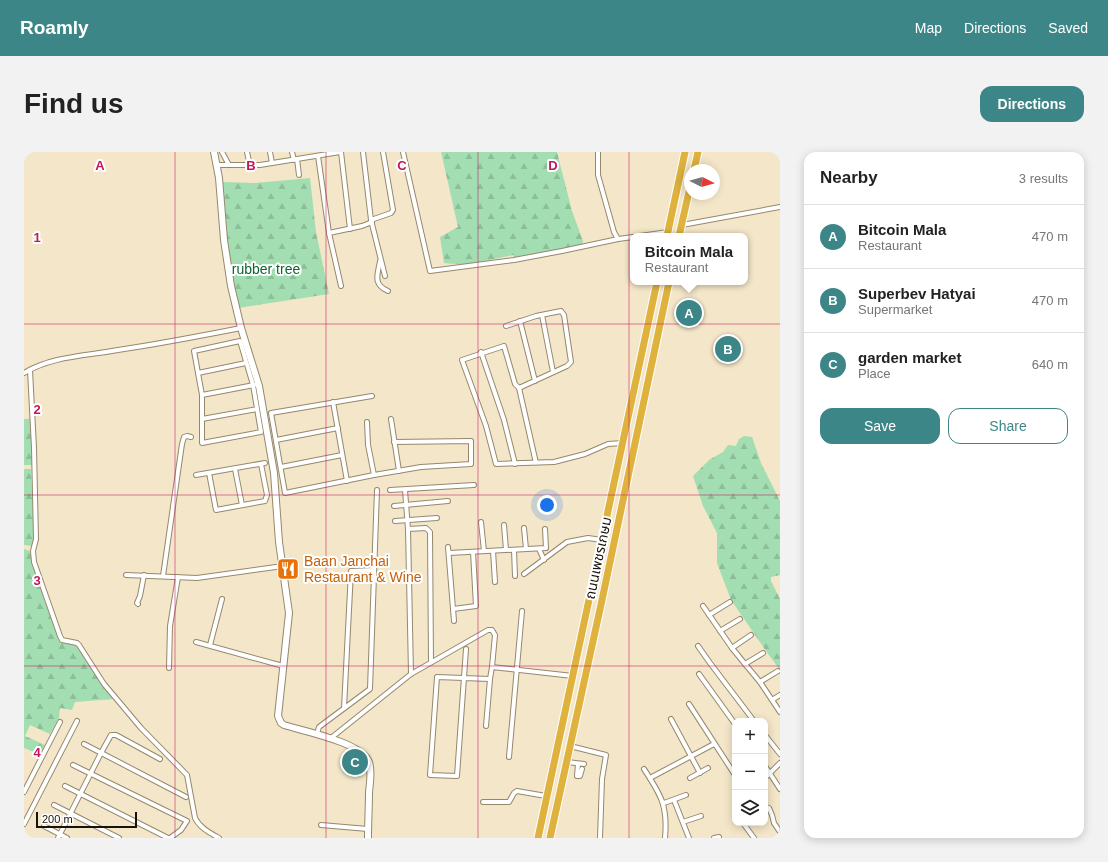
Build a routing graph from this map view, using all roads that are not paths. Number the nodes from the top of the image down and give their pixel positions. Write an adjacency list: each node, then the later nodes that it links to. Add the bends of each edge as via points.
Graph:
1 (214, 152): 17 (street)
2 (222, 152): 18 (street)
3 (247, 152): 19 (street)
4 (270, 152): 15 (street)
5 (292, 152): 14 (street)
6 (339, 152): 13 (street); 25 (street)
7 (363, 152): 23 (street)
8 (383, 152): 23 (street, via 393,210)
9 (403, 152): 30 (street, via 430,271 562,252)
10 (598, 152): 30 (street, via 598,175)
11 (685, 152): 27 (highway)
12 (698, 152): 16 (highway)
13 (316, 155): 14 (street); 26 (street)
14 (296, 160): 15 (street); 20 (street)
15 (272, 163): 19 (street)
16 (695, 164)
17 (217, 165): 18 (street); 40 (street, via 226,255)
18 (229, 165): 19 (street)
19 (250, 166)
20 (299, 175)
21 (687, 200): 24 (highway)
22 (780, 207): 24 (street)
23 (371, 221): 25 (street); 31 (street)
24 (682, 225): 28 (highway)
25 (350, 229): 26 (street)
26 (329, 233): 35 (street)
27 (668, 233)
28 (680, 233)
29 (630, 237): 30 (street)
30 (618, 239)
31 (381, 258): 32 (street); 36 (street, via 378,283)
32 (385, 276)
33 (656, 285): 61 (highway, ถนนเพชรเกษม)
34 (668, 285): 112 (highway, ถนนเพชรเกษม)
35 (341, 286)
36 (388, 291)
37 (542, 315): 38 (street); 44 (street); 44 (street, via 561,311 564,315 571,362)
38 (520, 321): 39 (street); 47 (street)
39 (506, 326)
40 (241, 328): 43 (street, via 71,356); 48 (street)
41 (481, 352): 49 (street, via 504,346 515,384); 64 (street, via 504,420); 64 (street, via 462,360 486,426 496,464)
42 (246, 363): 46 (street); 46 (street, via 240,341 194,351); 48 (street)
43 (30, 370): 45 (street); 205 (street, via 36,539 34,562 60,636 62,640 79,645 104,684 140,728 187,775 195,818 198,824)
44 (553, 372): 47 (street)
45 (24, 373)
46 (198, 373): 50 (street)
47 (535, 381): 49 (street)
48 (256, 384): 50 (street); 53 (street); 71 (street)
49 (519, 388): 63 (street)
50 (202, 396): 54 (street)
51 (372, 396): 52 (street)
52 (333, 402): 57 (street); 59 (street, via 271,413)
53 (257, 409): 54 (street); 54 (street, via 261,432 202,443)
54 (202, 419)
55 (391, 419): 60 (street)
56 (367, 422): 70 (street, via 368,445)
57 (338, 428): 59 (street); 62 (street)
58 (191, 437): 106 (street, via 184,437 182,444)
59 (276, 440): 65 (street)
60 (394, 442): 67 (street); 67 (street, via 471,441 471,464)
61 (623, 443): 63 (street, via 608,444 563,461); 90 (highway, ถนนเพชรเกษม)
62 (342, 455): 65 (street); 73 (street)
63 (536, 463): 64 (street)
64 (515, 464)
65 (281, 467): 73 (street, via 285,493)
66 (235, 469): 68 (street); 72 (street, via 263,463); 79 (street)
67 (399, 471): 70 (street)
68 (209, 473): 69 (street); 79 (street, via 216,510)
69 (196, 475)
70 (374, 475): 73 (street)
71 (274, 478): 72 (street); 101 (street)
72 (264, 480): 79 (street, via 266,500)
73 (347, 481)
74 (474, 485): 77 (street)
75 (377, 490): 102 (street)
76 (390, 490): 77 (street)
77 (405, 490): 80 (street)
78 (448, 502): 80 (street)
79 (242, 505)
80 (406, 505): 81 (street); 83 (street)
81 (394, 506)
82 (437, 518): 83 (street)
83 (407, 520): 84 (street); 88 (street)
84 (394, 521)
85 (480, 522): 96 (street)
86 (504, 525): 94 (street)
87 (524, 528): 92 (street)
88 (408, 529): 129 (street, via 429,530); 136 (street)
89 (545, 529): 93 (street, via 546,548)
90 (602, 540): 100 (street, via 588,538 567,542); 110 (highway, ถนนเพชรเกษม)
91 (448, 547): 99 (street)
92 (526, 549): 93 (street); 95 (street)
93 (539, 549): 100 (street)
94 (506, 550): 95 (street); 97 (street)
95 (514, 550): 108 (street)
96 (484, 551): 97 (street); 98 (street)
97 (493, 551): 109 (street)
98 (472, 552): 99 (street); 116 (street, via 476,606)
99 (449, 553): 116 (street)
100 (544, 560): 103 (street)
101 (282, 566): 107 (street, via 197,578); 131 (street, via 289,613)
102 (374, 570): 145 (street, via 370,689); 145 (street, via 351,571)
103 (524, 574)
104 (126, 575): 105 (street)
105 (144, 575): 106 (street); 114 (street)
106 (163, 576): 107 (street)
107 (178, 576): 133 (street, via 170,626)
108 (515, 576)
109 (495, 582)
110 (590, 597): 112 (highway); 138 (highway, ถนนเพชรเกษม)
111 (222, 599): 124 (street)
112 (602, 600): 158 (highway, ถนนเพชรเกษม)
113 (730, 602): 118 (street)
114 (138, 604)
115 (703, 606): 118 (street)
116 (453, 609): 120 (street)
117 (522, 610): 134 (street)
118 (709, 615): 121 (street)
119 (740, 619): 121 (street)
120 (454, 621)
121 (720, 631): 126 (street)
122 (751, 635): 126 (street)
123 (196, 642): 124 (street)
124 (210, 645): 131 (street)
125 (698, 646): 147 (street)
126 (732, 648): 130 (street)
127 (466, 649): 139 (street)
128 (763, 652): 130 (street)
129 (431, 662): 132 (street, via 490,630 494,632 495,638); 136 (street)
130 (745, 664): 141 (street)
131 (283, 666): 153 (street, via 278,713 280,721 284,725)
132 (492, 667): 134 (street); 140 (street)
133 (169, 668)
134 (516, 670): 138 (street); 162 (street)
135 (778, 671): 141 (street)
136 (411, 674): 154 (street)
137 (699, 674): 149 (street)
138 (573, 676): 184 (highway, ถนนเพชรเกษม)
139 (464, 678): 139 (street, via 457,776 430,775 437,677); 140 (street)
140 (490, 679): 152 (street)
141 (760, 682): 143 (street)
142 (780, 695): 143 (street)
143 (772, 700): 146 (street)
144 (689, 704): 157 (street)
145 (344, 708): 153 (street, via 319,727)
146 (780, 712)
147 (752, 718)
148 (671, 719): 161 (street)
149 (732, 720)
150 (77, 721): 194 (street)
151 (60, 722): 181 (street)
152 (486, 726)
153 (317, 734): 154 (street)
154 (331, 738): 198 (street, via 348,745 368,760)
155 (768, 739): 160 (street)
156 (84, 744): 159 (street)
157 (714, 744): 161 (street); 173 (street)
158 (570, 746): 164 (highway, ถนนเพชรเกษม); 209 (street, via 606,754 602,779)
159 (101, 753): 163 (street, via 114,735); 174 (street); 185 (street)
160 (780, 754)
161 (691, 756): 175 (street); 177 (street)
162 (509, 757)
163 (160, 759)
164 (567, 762): 166 (street); 208 (highway, ถนนเพชรเกษม)
165 (780, 763): 176 (street)
166 (578, 764): 167 (street); 171 (street, via 577,776 580,776)
167 (584, 764)
168 (73, 765): 174 (street)
169 (708, 768): 175 (street)
170 (644, 769): 177 (street)
171 (582, 770)
172 (768, 770): 176 (street)
173 (732, 771)
174 (90, 773): 182 (street); 204 (street, via 187,821 181,830)
175 (700, 773): 178 (street)
176 (770, 773): 180 (street)
177 (650, 778): 188 (street)
178 (690, 778)
179 (65, 786): 182 (street)
180 (780, 789)
181 (24, 792)
182 (80, 794): 191 (street); 204 (street)
183 (686, 795): 186 (street)
184 (546, 796): 187 (street, via 517,792 509,802); 207 (highway, ถนนเพชรเกษม)
185 (186, 797)
186 (674, 800): 188 (street); 193 (street)
187 (483, 802)
188 (664, 803): 210 (street, via 667,823)
189 (54, 805): 191 (street)
190 (768, 808): 199 (street)
191 (71, 813): 200 (street); 203 (street)
192 (701, 816): 193 (street)
193 (683, 822): 211 (street)
194 (24, 824)
195 (321, 825): 198 (street)
196 (44, 826): 200 (street)
197 (745, 826): 213 (street)
198 (368, 829): 206 (street)
199 (780, 832)
200 (59, 836): 202 (street)
201 (719, 836): 212 (street)
202 (67, 838)
203 (119, 838)
204 (169, 838)
205 (218, 838)
206 (368, 838)
207 (538, 838)
208 (550, 838)
209 (600, 838)
210 (665, 838)
211 (688, 838)
212 (714, 838)
213 (754, 838)

